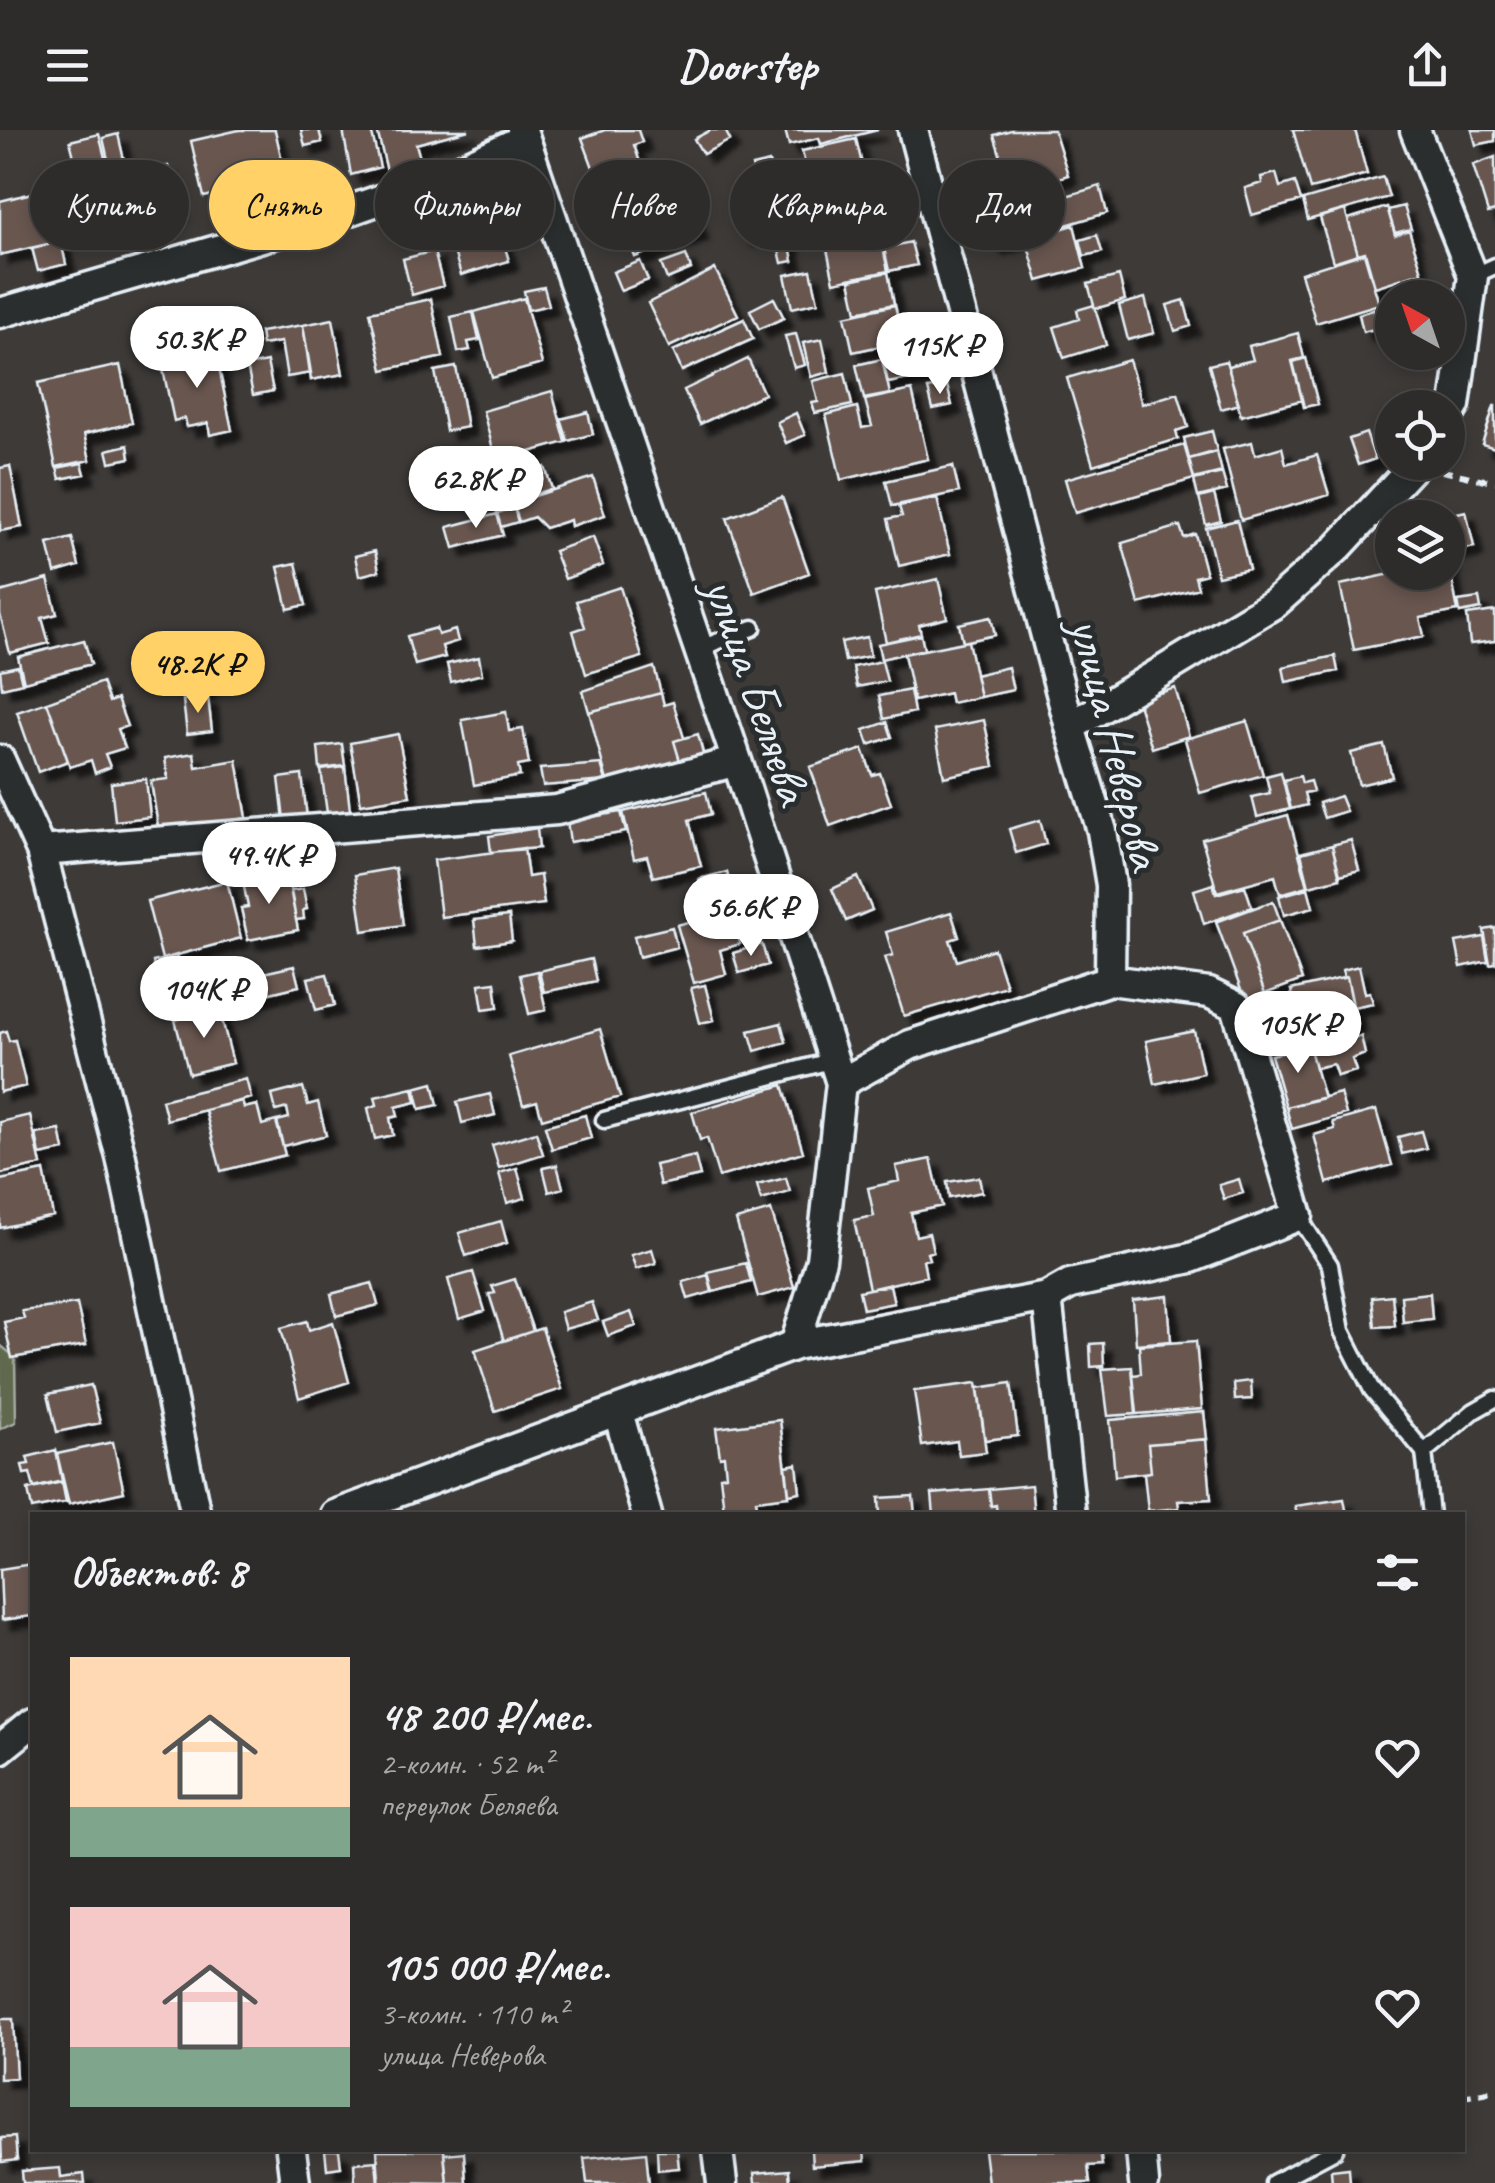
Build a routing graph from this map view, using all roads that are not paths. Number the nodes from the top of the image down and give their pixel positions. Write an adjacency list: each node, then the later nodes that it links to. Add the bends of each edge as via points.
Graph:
1 (913, 130): 10 (street, улица Неверова)
2 (1414, 130): 4 (street)
3 (523, 134): 5 (street, via 439,178 334,216); 9 (street, улица Беляева)
4 (1484, 271): 6 (street)
5 (0, 313)
6 (1458, 390)
7 (1401, 480): 10 (street, via 1275,602)
8 (754, 628): 9 (lane)
9 (698, 648): 12 (street, улица Беляева)
10 (1070, 727): 14 (street, улица Неверова, via 1112,885)
11 (0, 760): 13 (street)
12 (738, 761): 13 (street, via 557,810); 15 (street, улица Беляева)
13 (41, 851): 23 (street, via 120,1156)
14 (1110, 980): 15 (street); 17 (street, via 1209,993 1236,1006)
15 (838, 1072): 16 (lane); 19 (street, улица Беляева, via 821,1260)
16 (604, 1120)
17 (1298, 1216): 18 (street, via 1190,1258 1070,1284); 22 (lane, via 1330,1265 1342,1331 1372,1390)
18 (1047, 1298): 19 (street); 26 (street)
19 (795, 1346): 21 (street)
20 (1495, 1399): 22 (lane)
21 (618, 1412): 24 (street); 25 (street)
22 (1424, 1452): 27 (lane)
23 (195, 1512)
24 (343, 1512)
25 (646, 1512)
26 (1070, 1512)
27 (1431, 1512)
28 (30, 1725): 29 (street)
29 (0, 1749)
30 (291, 2152): 34 (street)
31 (718, 2152): 35 (street)
32 (1140, 2152): 36 (street)
33 (1331, 2152): 37 (lane)
34 (294, 2183)
35 (722, 2183)
36 (1144, 2183)
37 (1273, 2183)

